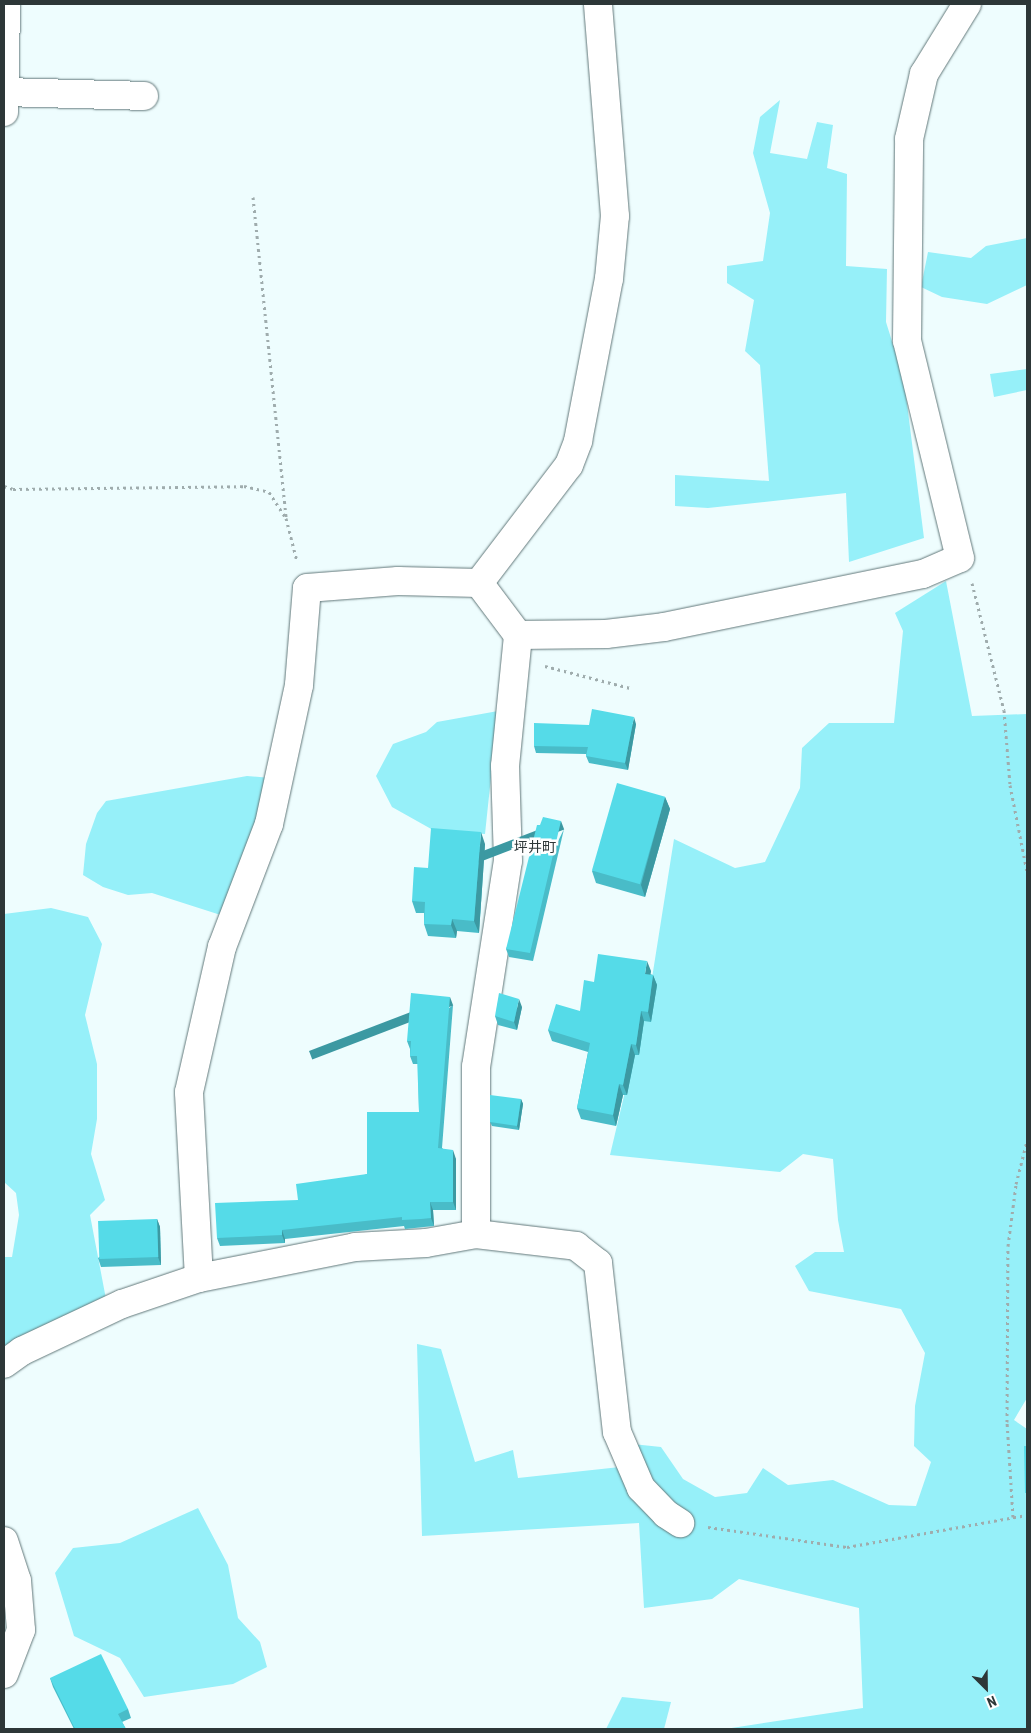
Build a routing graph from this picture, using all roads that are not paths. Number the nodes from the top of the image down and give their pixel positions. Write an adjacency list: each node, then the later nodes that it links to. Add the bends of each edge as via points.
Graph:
1 (6, 4): 4 (street)
2 (598, 4): 7 (street, via 615,216 609,279 578,441 569,465)
3 (967, 4): 8 (street, via 924,74 909,139 907,341 960,558 923,574 664,627)
4 (4, 92): 5 (street); 6 (street)
5 (144, 96)
6 (4, 112)
7 (479, 583): 8 (street); 10 (street, via 398,580 307,588 299,685 269,824 222,947 189,1092)
8 (517, 646): 9 (street, via 506,766 508,861 476,1067)
9 (476, 1234): 10 (street, via 426,1243 355,1246); 12 (street, via 576,1246 598,1263 617,1432 642,1488 666,1514)
10 (199, 1278): 11 (street, via 122,1304 22,1351)
11 (4, 1364)
12 (680, 1523)
13 (4, 1540): 14 (street, via 17,1581 21,1630)
14 (4, 1674)

